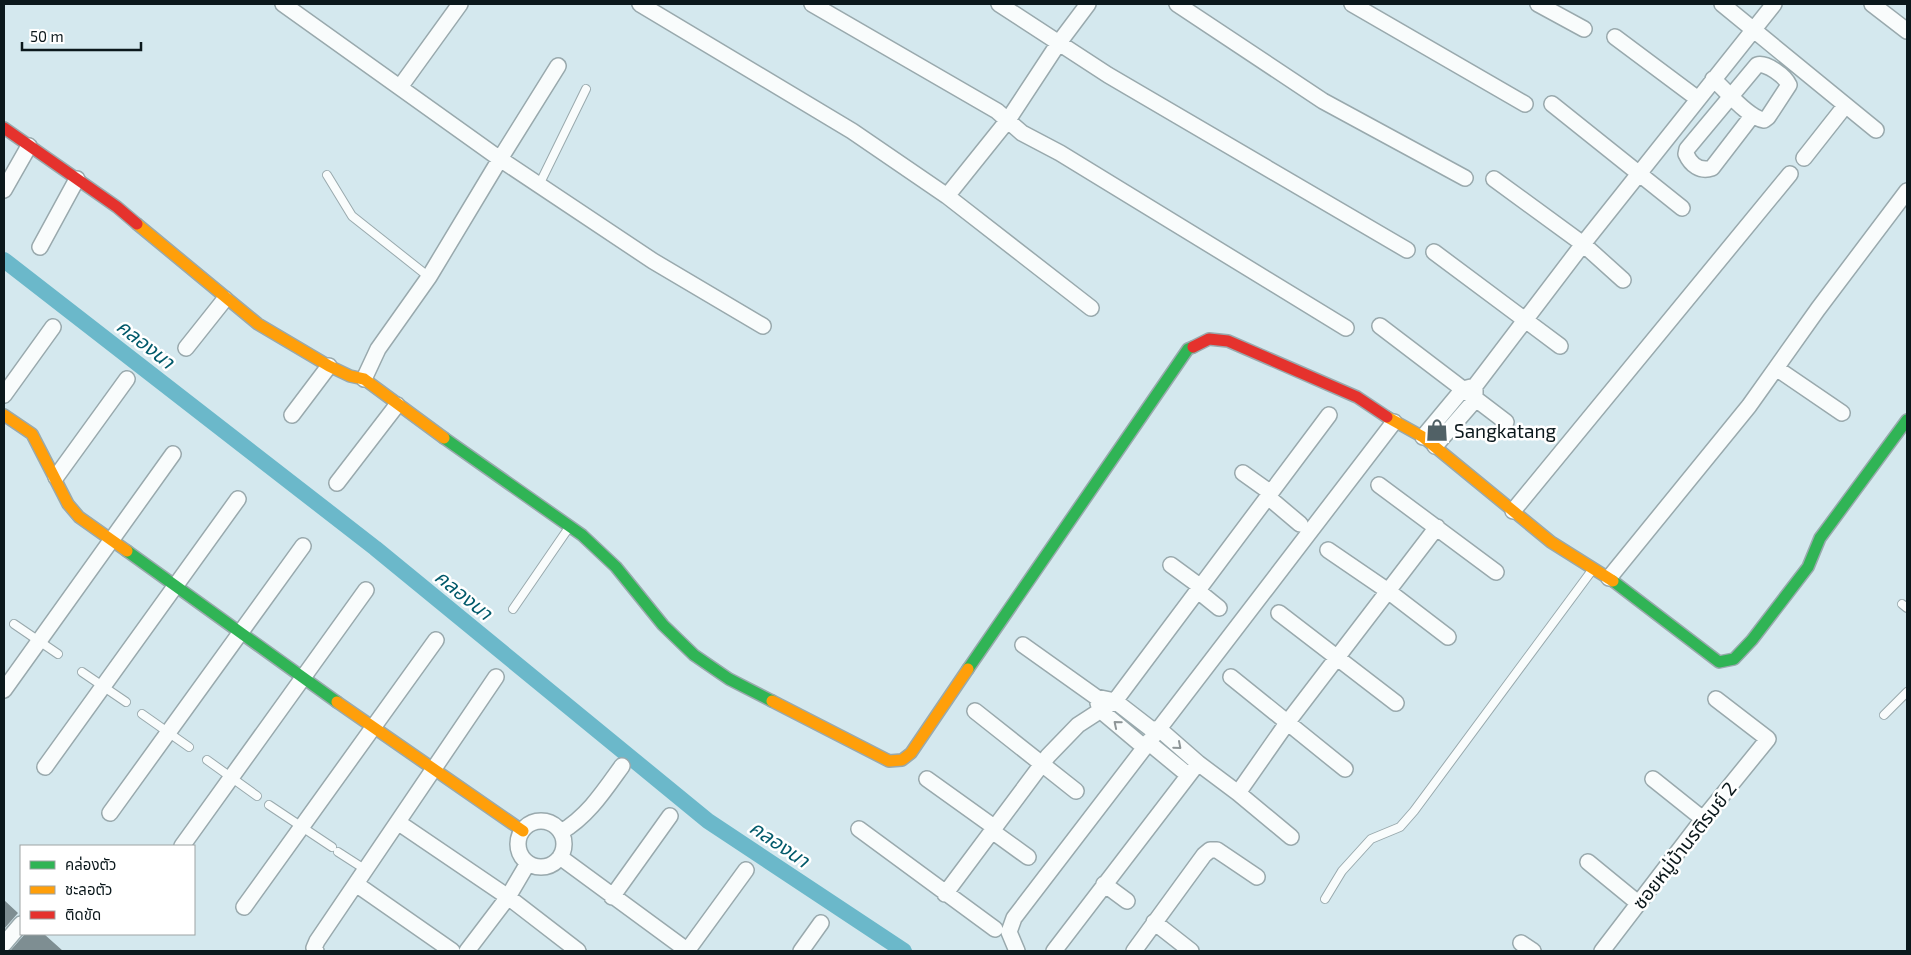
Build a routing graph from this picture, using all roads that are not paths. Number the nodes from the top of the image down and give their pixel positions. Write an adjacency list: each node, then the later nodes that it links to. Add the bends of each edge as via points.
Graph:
1 (283, 4): 20 (street)
2 (460, 4): 20 (street)
3 (640, 4): 43 (street, via 852,131)
4 (812, 4): 28 (street, via 998,111)
5 (998, 4): 17 (street, via 1043,30)
6 (1088, 4): 17 (street)
7 (1177, 4): 37 (street, via 1323,101)
8 (1352, 4): 24 (street)
9 (1538, 4): 13 (street)
10 (1722, 4): 14 (street)
11 (1774, 4): 14 (street)
12 (1872, 4): 15 (street)
13 (1584, 29)
14 (1752, 30): 19 (street); 26 (street)
15 (1907, 32)
16 (1615, 37): 23 (street)
17 (1058, 44): 28 (street); 47 (street)
18 (558, 66): 33 (street)
19 (1713, 79): 22 (street); 23 (street)
20 (400, 87): 33 (street)
21 (586, 89): 40 (lane)
22 (1732, 96): 27 (street); 27 (street, via 1760,63 1787,80 1787,90 1768,117 1764,120); 27 (street, via 1687,149 1686,154 1697,167 1704,170 1712,168)
23 (1698, 99): 34 (street)
24 (1525, 104)
25 (1552, 104): 34 (street)
26 (1845, 106): 30 (street); 32 (street)
27 (1752, 116)
28 (1008, 120): 43 (street); 57 (street, via 1022,133 1060,152)
29 (4, 128): 31 (street)
30 (1876, 130)
31 (29, 146): 38 (street); 41 (street)
32 (1804, 158)
33 (500, 159): 40 (street); 49 (street)
34 (1639, 173): 44 (street); 45 (street)
35 (1790, 174): 82 (street)
36 (327, 175): 49 (lane, via 352,216)
37 (1466, 178)
38 (77, 179): 46 (street); 51 (street, via 117,208)
39 (1494, 179): 45 (street)
40 (539, 185): 55 (street, via 653,261)
41 (4, 190)
42 (1907, 191): 61 (street)
43 (947, 196): 52 (street)
44 (1682, 208)
45 (1583, 244): 50 (street); 53 (street)
46 (40, 247)
47 (1407, 250)
48 (1434, 252): 53 (street)
49 (429, 277): 63 (street, via 378,350)
50 (1623, 280)
51 (225, 299): 59 (street); 60 (street, via 258,324)
52 (1091, 308)
53 (1526, 320): 58 (street); 64 (street)
54 (53, 326): 65 (street)
55 (763, 326)
56 (1380, 326): 64 (street)
57 (1346, 328)
58 (1560, 346)
59 (186, 348)
60 (329, 366): 63 (street); 69 (street)
61 (1776, 368): 67 (street); 92 (street, via 1749,406)
62 (127, 379): 77 (street)
63 (364, 379): 66 (street)
64 (1471, 392): 73 (street); 74 (street)
65 (4, 395)
66 (397, 405): 78 (street); 84 (street)
67 (1842, 413)
68 (4, 415): 77 (street, via 32,434)
69 (292, 415)
70 (1329, 415): 80 (street)
71 (1907, 420): 92 (street, via 1820,538 1808,567 1734,659 1719,662)
72 (1394, 422): 74 (street); 84 (street, via 1349,393 1228,340 1209,339 1188,350 911,753 902,760 889,761 729,679 694,655 663,625 616,566); 126 (street)
73 (1506, 422)
74 (1429, 442): 82 (street)
75 (173, 454): 86 (street)
76 (1243, 473): 80 (street)
77 (56, 477): 86 (street, via 68,504)
78 (337, 483)
79 (1379, 486): 85 (street)
80 (1270, 495): 83 (street); 94 (street)
81 (238, 500): 93 (street)
82 (1513, 511): 90 (street, via 1551,542)
83 (1300, 524)
84 (570, 526): 98 (lane)
85 (1437, 527): 91 (street); 96 (street)
86 (110, 542): 93 (street); 104 (street)
87 (303, 546): 101 (street)
88 (1328, 550): 96 (street)
89 (1171, 565): 94 (street)
90 (1594, 569): 92 (street); 165 (lane, via 1414,811 1400,827 1371,839 1342,871)
91 (1496, 572)
92 (1609, 578)
93 (175, 587): 101 (street); 112 (street)
94 (1200, 589): 97 (street); 116 (street)
95 (366, 590): 111 (street)
96 (1388, 591): 102 (street); 107 (street)
97 (1219, 608)
98 (513, 609)
99 (1279, 613): 107 (street)
100 (14, 624): 104 (lane)
101 (240, 633): 111 (street); 125 (street)
102 (1448, 637)
103 (436, 640): 124 (street)
104 (39, 642): 106 (lane); 113 (street)
105 (1023, 645): 119 (street)
106 (58, 654)
107 (1336, 658): 118 (street); 123 (street)
108 (82, 672): 112 (lane)
109 (496, 677): 132 (street)
110 (1231, 677): 123 (street)
111 (303, 678): 124 (street); 135 (street)
112 (103, 687): 117 (lane); 131 (street)
113 (4, 690)
114 (1907, 692): 122 (lane)
115 (1716, 699): 144 (street, ซอยหมู่บ้านรติรมย์ 2, via 1768,740)
116 (1115, 701): 119 (street); 126 (street)
117 (126, 702)
118 (1396, 703)
119 (1098, 704): 126 (street, one-way to 119); 129 (street)
120 (975, 711): 129 (street)
121 (142, 714): 125 (lane)
122 (1884, 715)
123 (1287, 723): 134 (street); 139 (street)
124 (373, 728): 132 (street); 146 (street)
125 (168, 733): 127 (lane); 142 (street)
126 (1152, 737): 133 (street); 180 (street, via 1014,918 1009,932)
127 (189, 747)
128 (207, 760): 135 (lane)
129 (1042, 764): 138 (street); 147 (street)
130 (622, 766): 150 (street, via 587,813)
131 (45, 767)
132 (434, 769): 145 (street); 149 (street)
133 (1193, 769): 139 (street); 161 (street)
134 (1345, 769)
135 (231, 778): 140 (lane); 152 (street)
136 (927, 779): 147 (street)
137 (1653, 779): 144 (street)
138 (1076, 792)
139 (1238, 792): 151 (street)
140 (257, 796)
141 (269, 805): 146 (lane)
142 (110, 813)
143 (670, 816): 164 (street)
144 (1703, 820): 167 (street, ซอยหมู่บ้านรติรมย์ 2)
145 (399, 823): 157 (street); 163 (street)
146 (301, 827): 157 (lane); 168 (street)
147 (993, 829): 153 (street); 162 (street)
148 (859, 830): 162 (street)
149 (523, 831): 150 (street, via 538,822 555,826); 156 (street, via 519,848)
150 (561, 832): 154 (street, via 564,849)
151 (1290, 837)
152 (183, 845)
153 (1028, 857)
154 (560, 858): 156 (street, via 545,867); 164 (street)
155 (1588, 862): 167 (street)
156 (528, 863): 163 (street)
157 (366, 870): 160 (street)
158 (746, 870): 178 (street)
159 (1256, 877): 169 (street, via 1216,850 1210,850)
160 (356, 884): 174 (street, via 317,941); 175 (street)
161 (1104, 884): 166 (street); 181 (street)
162 (945, 894): 172 (street)
163 (508, 897): 176 (street); 177 (street)
164 (612, 897): 178 (street)
165 (1325, 899)
166 (1128, 901)
167 (1638, 903): 184 (street, ซอยหมู่บ้านรติรมย์ 2)
168 (244, 907)
169 (1154, 922): 182 (street); 183 (street)
170 (822, 923): 179 (street)
171 (20, 925): 173 (street)
172 (995, 929)
173 (4, 944)
174 (316, 951)
175 (452, 951)
176 (468, 951)
177 (578, 951)
178 (688, 951)
179 (801, 951)
180 (1016, 951)
181 (1054, 951)
182 (1134, 951)
183 (1191, 951)
184 (1602, 951)

